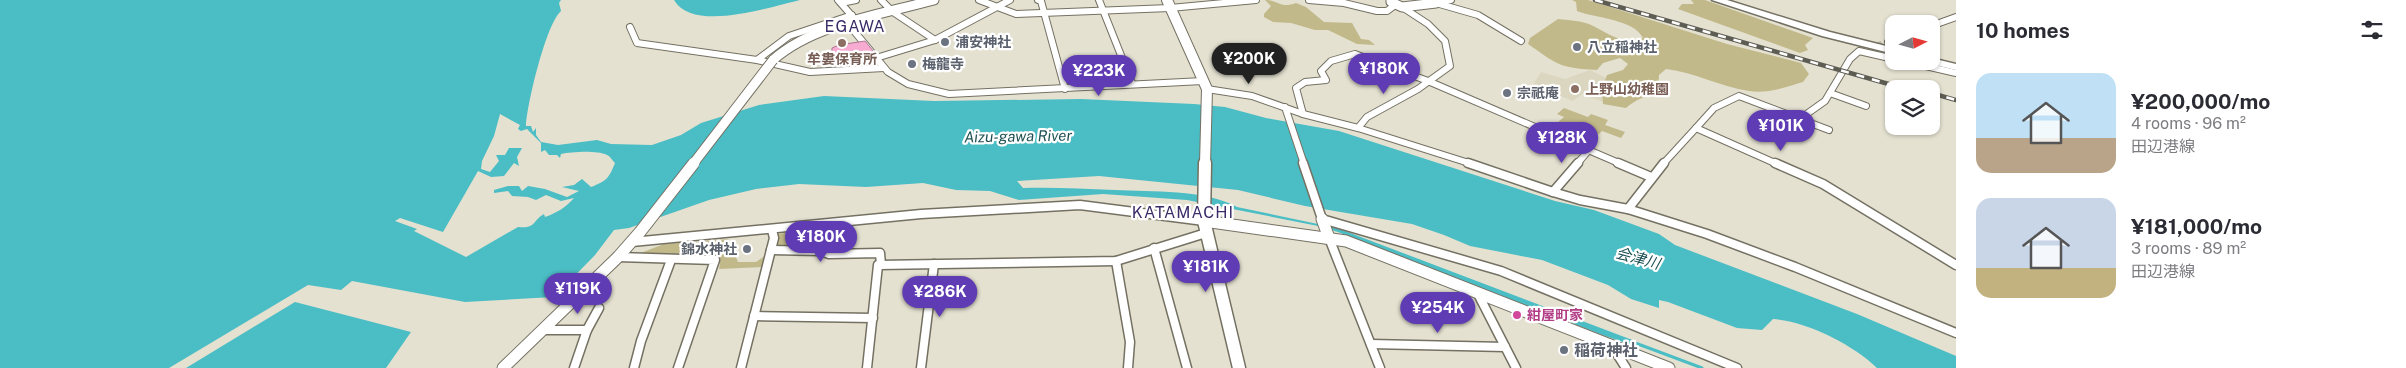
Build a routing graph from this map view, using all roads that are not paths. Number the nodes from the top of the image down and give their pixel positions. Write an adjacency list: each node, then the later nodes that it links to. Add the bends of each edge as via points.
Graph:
1 (856, 0): 12 (street)
2 (881, 0): 18 (street)
3 (934, 0): 18 (street)
4 (979, 0): 16 (street)
5 (1010, 0): 16 (street)
6 (1038, 0): 19 (street)
7 (1099, 0): 17 (street)
8 (1256, 0): 14 (street)
9 (1309, 0): 15 (street, via 1344,3 1377,11 1387,11)
10 (1451, 0): 13 (street)
11 (1717, 0): 27 (highway, via 1826,34)
12 (839, 2): 21 (street)
13 (1436, 3): 15 (street); 26 (street, via 1478,15)
14 (1168, 4): 17 (street); 39 (main road)
15 (1396, 4): 36 (street, via 1428,24 1445,41 1450,66)
16 (998, 7): 19 (street, via 1016,14); 25 (street)
17 (1103, 11): 19 (street); 37 (street)
18 (893, 12): 21 (street); 25 (street)
19 (1044, 13): 38 (street)
20 (1956, 18): 22 (street)
21 (855, 19): 23 (street); 30 (street, via 791,34 770,46)
22 (1940, 23)
23 (849, 25): 29 (street); 56 (street, bridge, via 799,40 777,55)
24 (630, 28): 30 (street, via 637,43)
25 (935, 40): 29 (street)
26 (1521, 41)
27 (1885, 43)
28 (1885, 57): 40 (street, via 1859,51 1850,59)
29 (876, 58): 33 (street)
30 (757, 60): 33 (street, via 810,72)
31 (1940, 63): 32 (highway)
32 (1956, 67)
33 (884, 68): 38 (street, via 908,84 950,94)
34 (1940, 69): 35 (street)
35 (1956, 73)
36 (1428, 81): 43 (street, via 1368,57 1343,56 1323,66 1321,70 1326,80 1305,82 1296,88); 45 (street, via 1367,117); 48 (street)
37 (1132, 83): 38 (street); 39 (street)
38 (1065, 89)
39 (1205, 89): 42 (street, via 1252,96); 53 (main road)
40 (1830, 93): 41 (street); 44 (street, via 1825,101)
41 (1866, 106)
42 (1286, 111): 43 (street); 52 (street)
43 (1303, 114): 45 (street)
44 (1800, 118): 46 (street, via 1732,96 1698,122); 47 (street)
45 (1358, 128): 50 (street)
46 (1696, 128): 49 (street); 64 (street, via 1822,184)
47 (1829, 130)
48 (1588, 151): 49 (street); 50 (street)
49 (1651, 178): 51 (street)
50 (1553, 192): 51 (street)
51 (1628, 209): 71 (street, via 1741,246)
52 (1322, 219): 55 (street); 89 (street, via 1501,271)
53 (1204, 223): 54 (street, via 1080,206 921,214); 55 (street); 57 (street); 84 (main road)
54 (772, 230): 56 (street); 58 (street)
55 (1329, 238): 65 (street, via 1346,241); 72 (street)
56 (632, 242): 59 (street)
57 (1154, 248): 61 (street); 83 (street)
58 (771, 250): 63 (street, via 880,253); 67 (street)
59 (618, 257): 60 (street); 69 (street)
60 (671, 260): 77 (street); 78 (street, via 715,260)
61 (1116, 261): 62 (street); 82 (street, via 1130,342)
62 (934, 264): 63 (street); 81 (street)
63 (881, 265): 68 (street, via 878,265)
64 (1956, 265)
65 (1477, 291): 73 (street); 74 (street)
66 (598, 308): 70 (street)
67 (754, 316): 68 (street); 79 (street)
68 (872, 318): 80 (street)
69 (544, 330): 70 (street); 75 (street)
70 (587, 330): 76 (street)
71 (1956, 333)
72 (1371, 344): 74 (street); 85 (street)
73 (1611, 344): 87 (street); 88 (street)
74 (1505, 347): 86 (street)
75 (503, 368)
76 (574, 368)
77 (634, 368)
78 (678, 368)
79 (741, 368)
80 (867, 368)
81 (921, 368)
82 (1128, 368)
83 (1187, 368)
84 (1240, 368)
85 (1380, 368)
86 (1516, 368)
87 (1626, 368)
88 (1669, 368)
89 (1737, 368)

